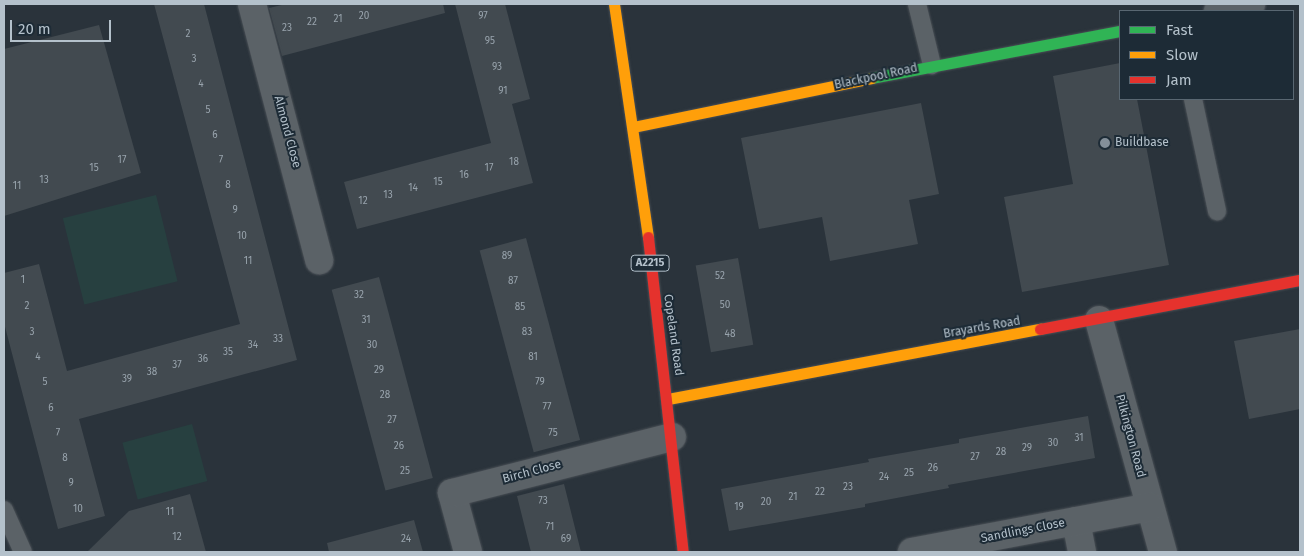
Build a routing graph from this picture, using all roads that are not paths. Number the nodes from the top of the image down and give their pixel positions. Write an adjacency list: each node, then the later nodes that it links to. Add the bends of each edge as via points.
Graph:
1 (252, 4): 11 (street, Almond Close)
2 (614, 4): 9 (street, Copeland Road / A2215)
3 (917, 4): 7 (lane)
4 (1251, 4): 5 (street)
5 (1223, 10)
6 (1119, 31): 7 (street, Blackpool Road)
7 (932, 65): 9 (street, Blackpool Road)
8 (1194, 100): 10 (lane)
9 (633, 127): 14 (street, Copeland Road / A2215)
10 (1217, 210)
11 (319, 260)
12 (1300, 280): 13 (street, Brayards Road)
13 (1099, 320): 14 (street, Brayards Road); 16 (street, Pilkington Road)
14 (668, 400): 15 (street, Copeland Road / A2215)
15 (672, 437): 20 (street, Birch Close, via 452,493); 21 (street, Copeland Road / A2215)
16 (1150, 507): 18 (street, Sandlings Close); 24 (street, Pilkington Road)
17 (4, 510): 19 (lane)
18 (1076, 521): 22 (street, Sandlings Close); 23 (street, Sandlings Close)
19 (23, 552)
20 (468, 552)
21 (682, 552)
22 (912, 552)
23 (1082, 552)
24 (1163, 552)

